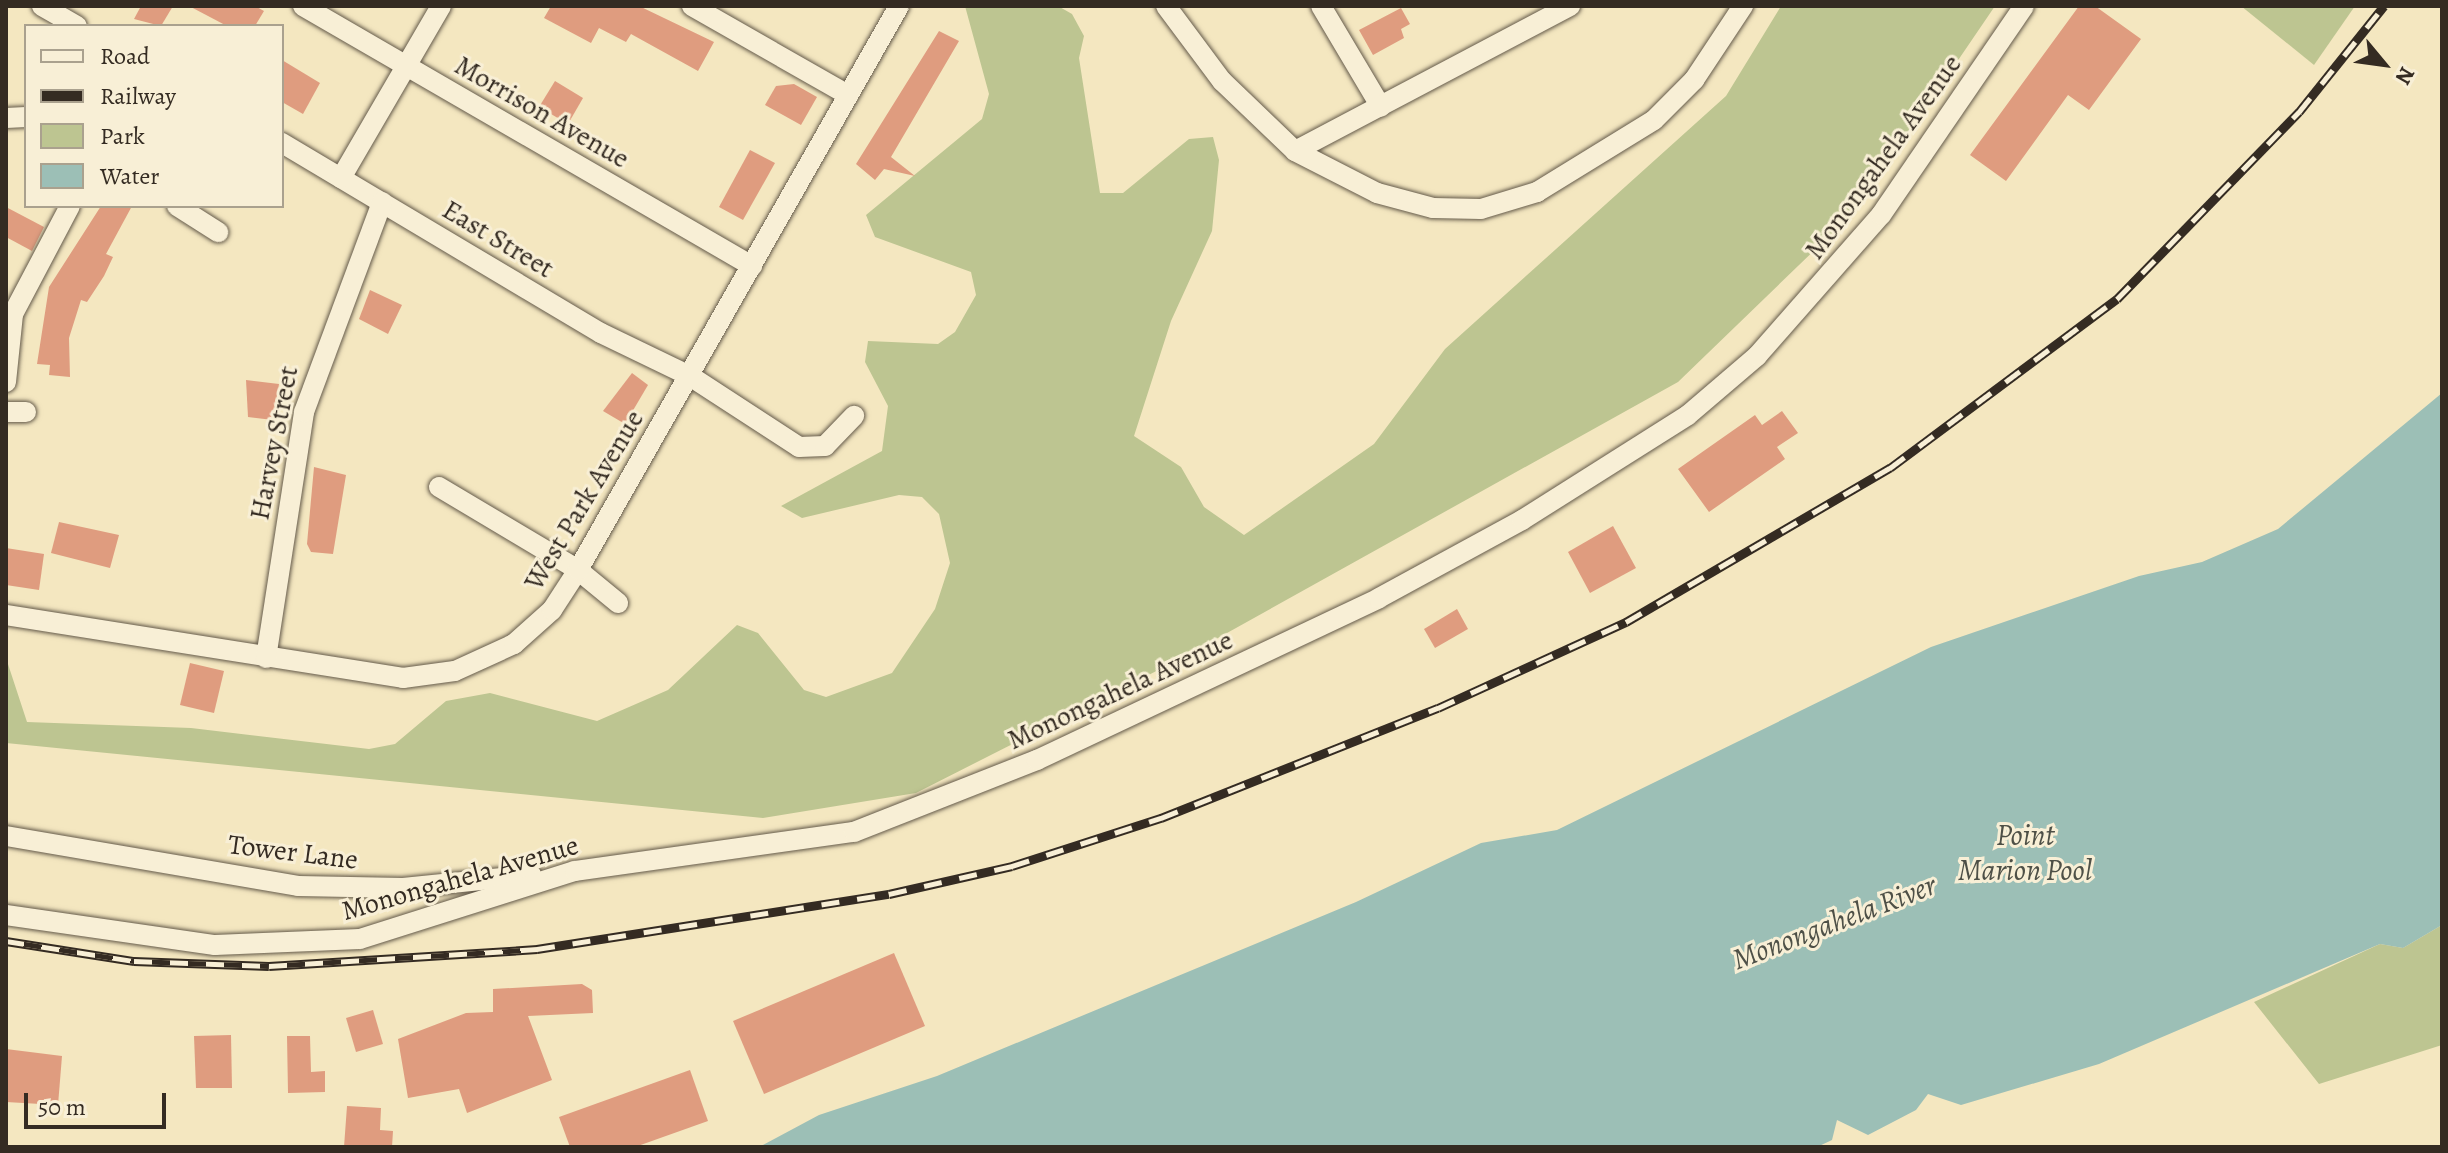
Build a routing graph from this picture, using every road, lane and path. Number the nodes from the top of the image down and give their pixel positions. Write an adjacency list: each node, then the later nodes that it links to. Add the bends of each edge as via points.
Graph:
1 (42, 6): 12 (street)
2 (303, 6): 13 (street, Morrison Avenue)
3 (441, 6): 13 (street)
4 (692, 6): 14 (street)
5 (899, 6): 14 (street, West Park Avenue)
6 (1166, 6): 17 (street, via 1222,81)
7 (1321, 6): 15 (street)
8 (1570, 6): 11 (street)
9 (1743, 6): 17 (street, via 1694,80 1654,120 1537,192 1481,209 1433,208 1377,193)
10 (2024, 6): 33 (street, Monongahela Avenue, via 1881,215 1757,356 1688,415 1534,513 1204,684 935,804 775,848)
11 (1527, 14): 15 (street)
12 (74, 24)
13 (406, 65): 18 (street); 23 (street, Morrison Avenue)
14 (848, 95): 23 (street, West Park Avenue)
15 (1381, 107): 17 (street)
16 (284, 144): 18 (street, East Street)
17 (1295, 151)
18 (341, 178): 19 (street, East Street)
19 (382, 202): 24 (street, East Street, via 601,333); 31 (street, Harvey Street, via 304,412)
20 (69, 208): 25 (street, via 13,314)
21 (180, 208): 22 (street)
22 (218, 232)
23 (752, 266): 24 (street, West Park Avenue)
24 (690, 376): 26 (street, East Street, via 799,447 825,446); 28 (street, West Park Avenue)
25 (6, 382)
26 (854, 416)
27 (439, 487): 28 (street)
28 (578, 570): 29 (street); 31 (street, West Park Avenue, via 552,610 514,644 455,671 403,678)
29 (618, 603)
30 (6, 615): 31 (street, West Park Avenue)
31 (266, 658)
32 (6, 836): 33 (street, Tower Lane, via 341,889)
33 (575, 871): 34 (street, Monongahela Avenue, via 360,939 304,947 215,945)
34 (6, 915)

